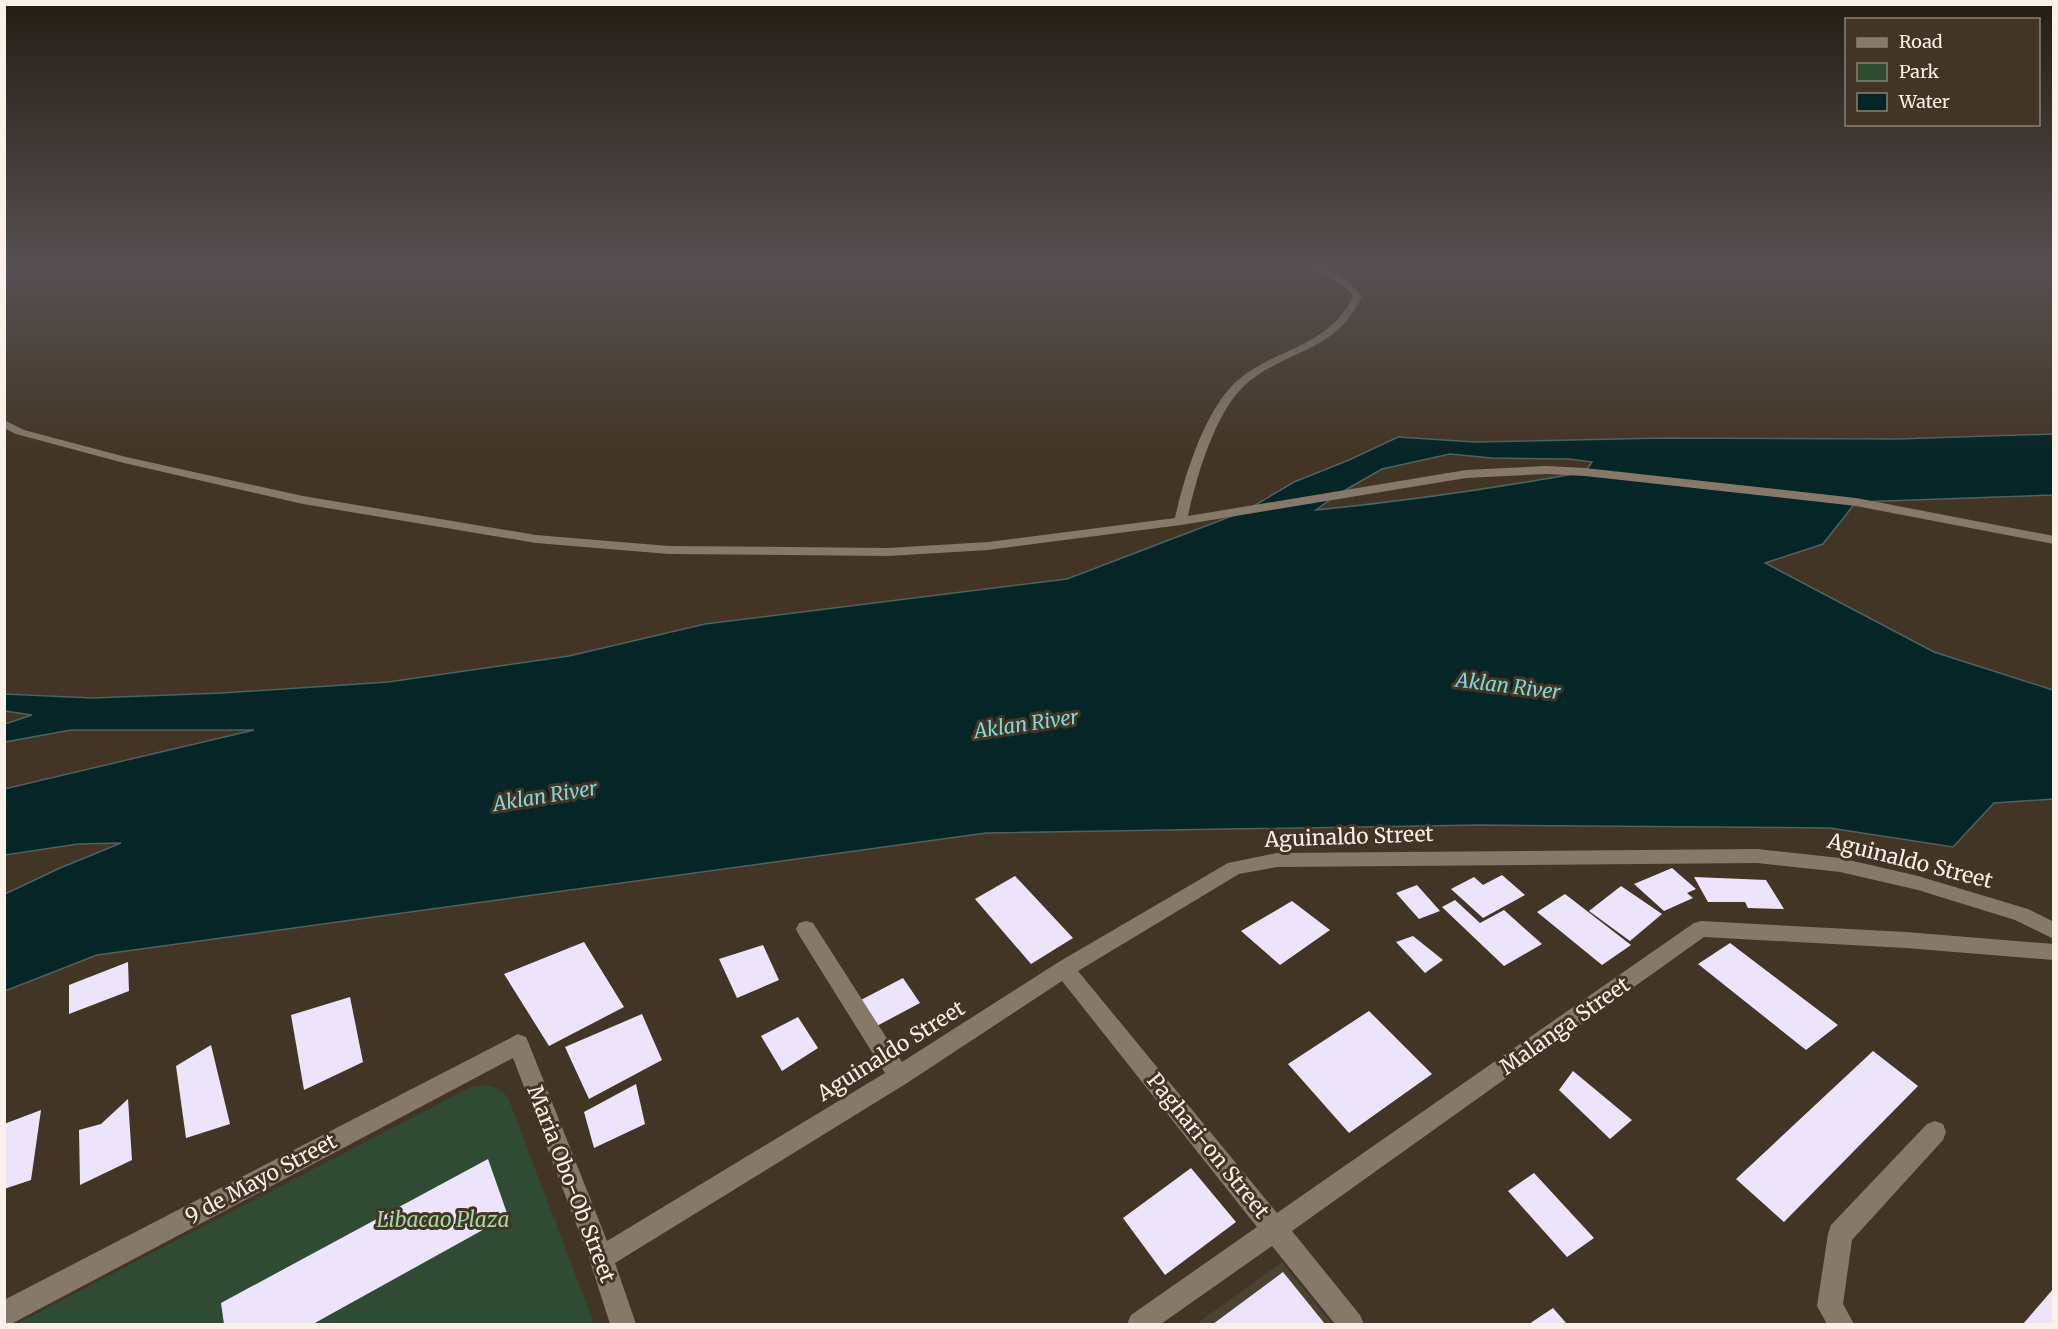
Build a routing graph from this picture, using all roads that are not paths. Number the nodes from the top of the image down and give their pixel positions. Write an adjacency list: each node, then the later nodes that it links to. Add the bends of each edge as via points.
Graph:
1 (1338, 326): 3 (street, via 1312,345 1240,384 1228,399 1203,450)
2 (4, 423): 3 (street, via 20,432 124,460 303,500 536,538 635,547 888,552 1021,542)
3 (1180, 521): 4 (street, via 1466,474 1546,470 1856,502)
4 (2054, 540)
5 (806, 929): 10 (street)
6 (2054, 931): 8 (street, Aguinaldo Street, via 2021,914 1918,883 1840,865 1757,856 1277,860 1235,868)
7 (2054, 952): 12 (street, Malanga Street, via 1701,929)
8 (1064, 969): 10 (street, Aguinaldo Street); 12 (street, Paghari-on Street)
9 (518, 1044): 13 (street, Maria Obo-Ob Street); 14 (street, 9 de Mayo Street)
10 (899, 1076): 13 (street, Aguinaldo Street)
11 (1935, 1132): 18 (street, via 1840,1234 1830,1306)
12 (1276, 1230): 16 (street, Malanga Street); 17 (street, Paghari-on Street)
13 (601, 1258): 15 (street, Maria Obo-Ob Street)
14 (4, 1314)
15 (623, 1324)
16 (1140, 1324)
17 (1352, 1324)
18 (1841, 1324)

